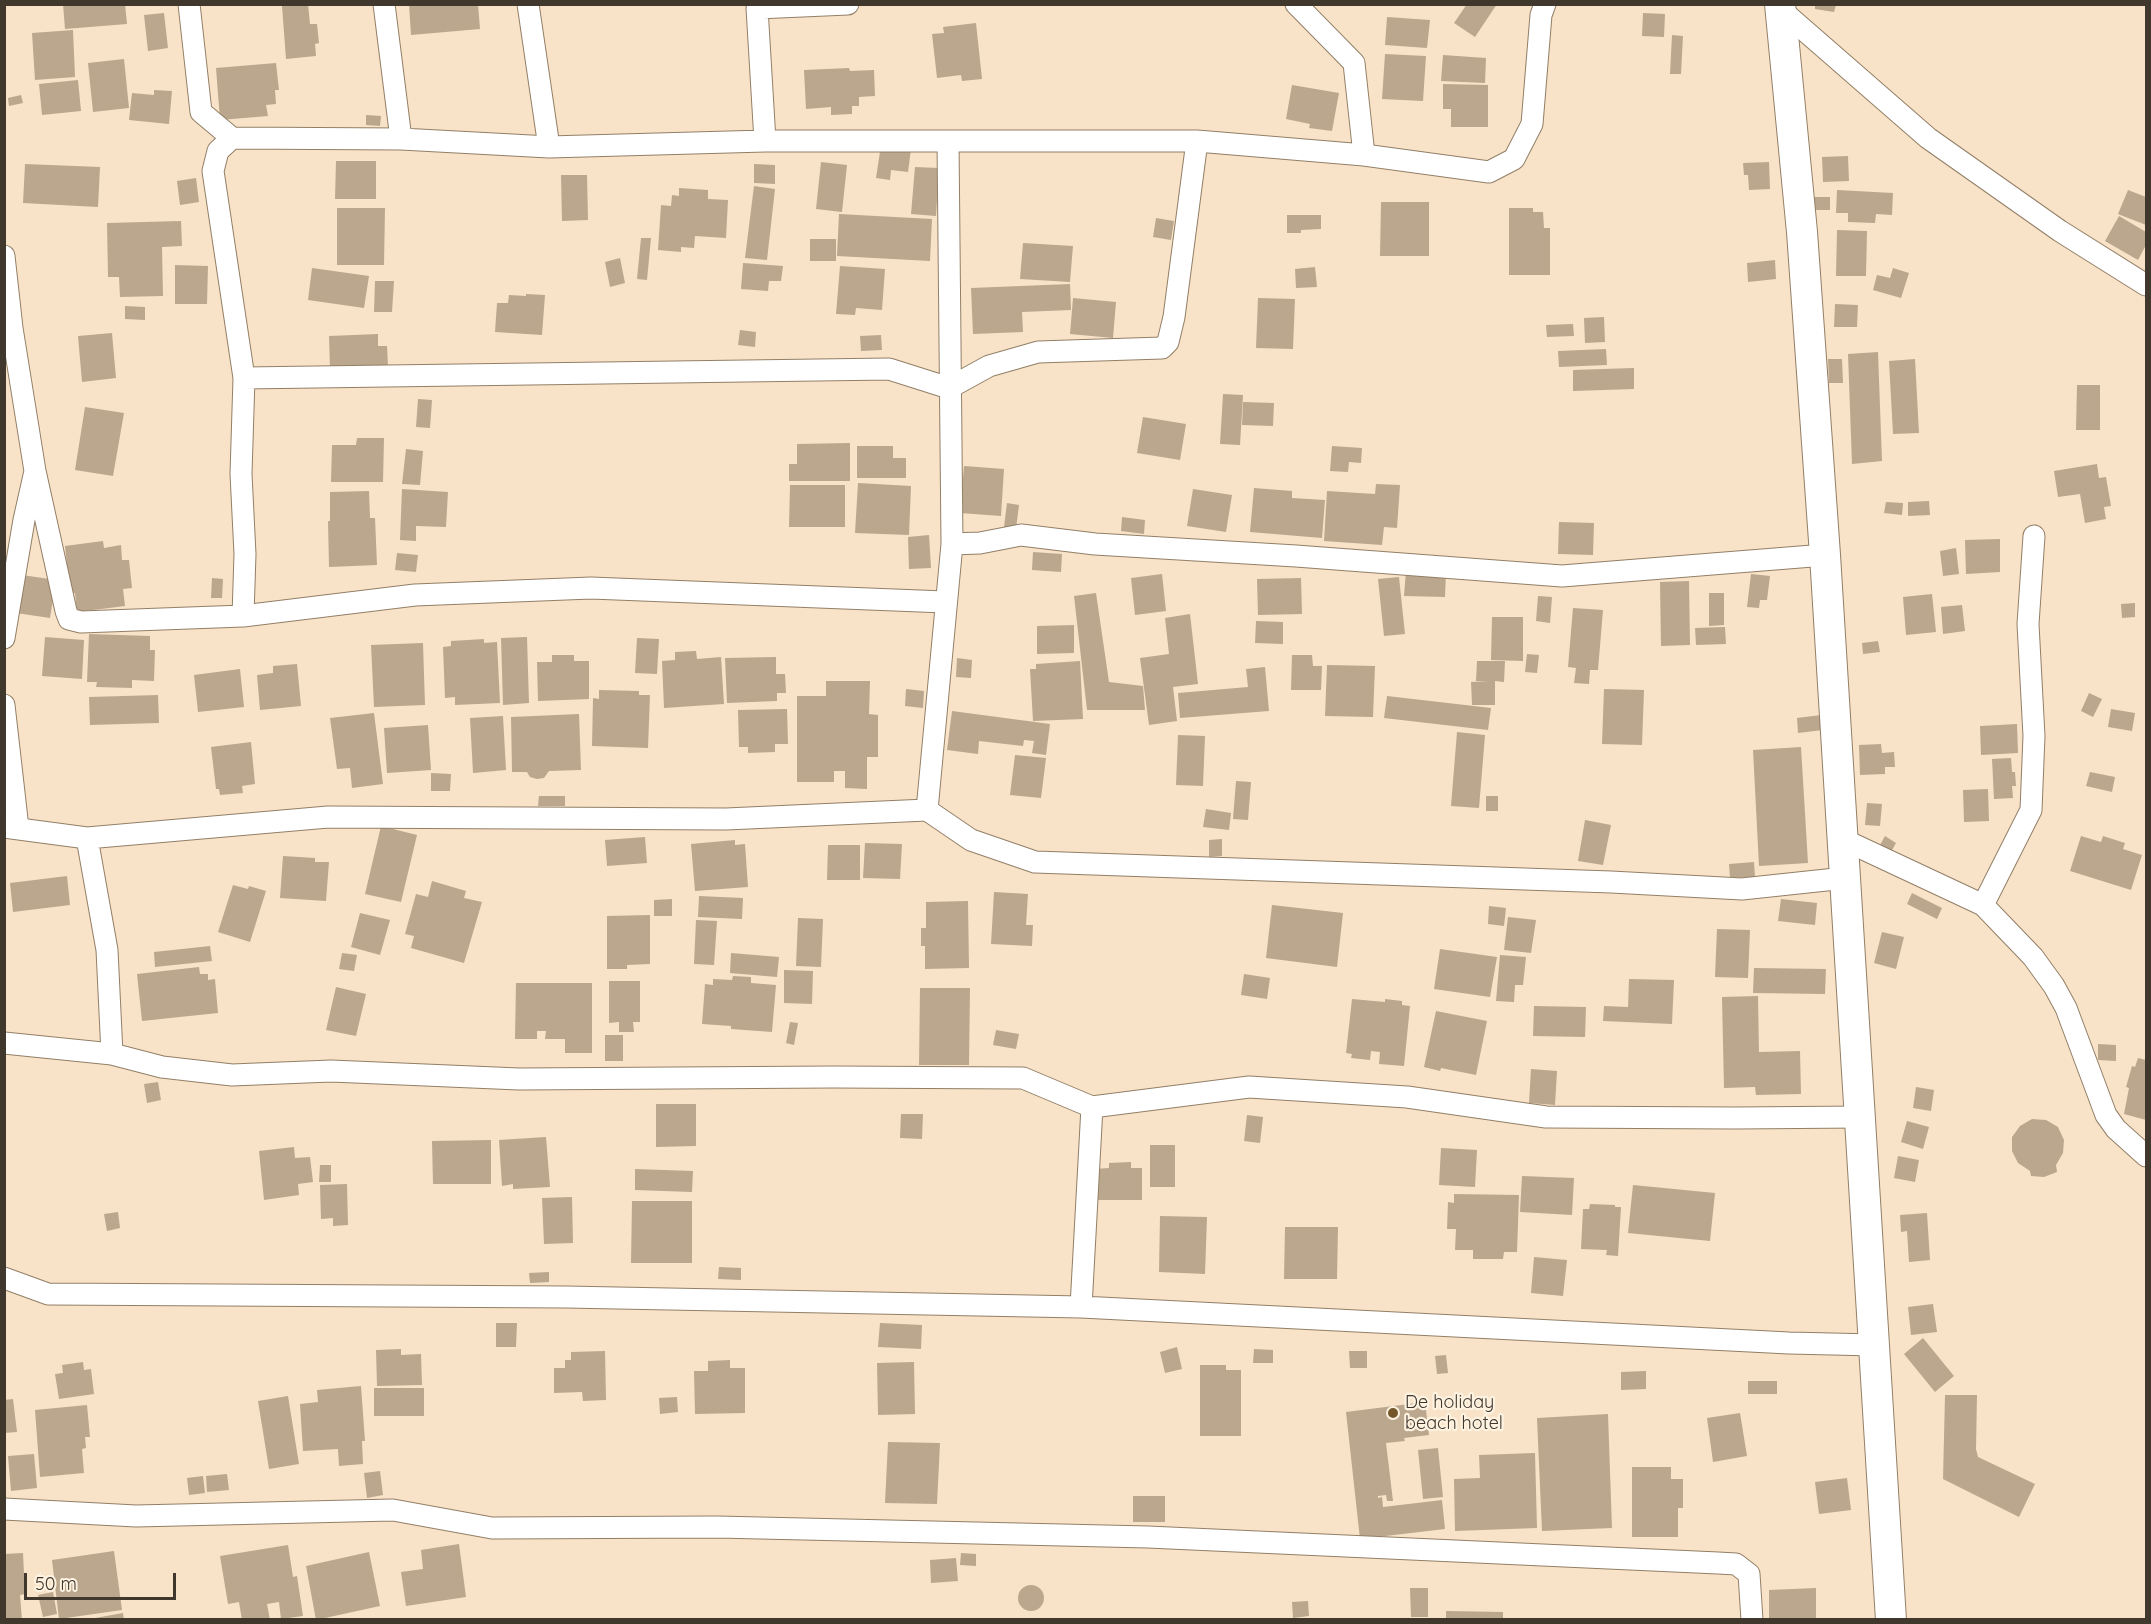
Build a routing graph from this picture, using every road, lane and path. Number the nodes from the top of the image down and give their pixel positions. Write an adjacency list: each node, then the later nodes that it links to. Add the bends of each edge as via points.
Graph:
1 (189, 4): 9 (street, via 201,112)
2 (384, 4): 10 (street)
3 (528, 4): 14 (street)
4 (848, 4): 7 (street)
5 (1296, 4): 15 (street, via 1354,63)
6 (1545, 4): 15 (street, via 1532,124 1514,159 1489,172)
7 (757, 6): 11 (street)
8 (1780, 7): 17 (street, via 1928,138 2060,231); 24 (street, via 1802,232)
9 (232, 138): 10 (street); 19 (street, via 218,151 213,171)
10 (401, 139): 14 (street)
11 (765, 141): 12 (street); 14 (street)
12 (948, 141): 13 (street); 20 (street)
13 (1197, 141): 15 (street); 20 (street, via 1174,317 1168,342 1162,348 1038,352 990,366)
14 (549, 147)
15 (1364, 155)
16 (4, 256): 18 (street)
17 (2146, 285)
18 (8, 329): 21 (street)
19 (244, 378): 20 (street, via 889,369); 26 (street)
20 (949, 388): 23 (street)
21 (35, 471): 26 (street, via 69,619 81,622); 27 (street)
22 (2034, 536): 34 (street, via 2028,624 2034,736 2031,810)
23 (952, 544): 24 (street, via 1021,535 1095,544 1562,576); 25 (street)
24 (1825, 555): 32 (street)
25 (945, 602): 26 (street, via 591,588 415,595); 29 (street)
26 (243, 616)
27 (4, 638)
28 (4, 705): 30 (street)
29 (927, 810): 31 (street, via 726,819 328,817); 33 (street, via 971,840 1035,862 1742,889)
30 (11, 828): 31 (street)
31 (87, 837): 36 (street, via 106,950)
32 (1842, 839): 33 (street); 34 (street)
33 (1845, 878): 38 (street)
34 (1983, 905): 39 (street, via 2033,957 2054,986 2077,1033 2106,1114 2116,1129)
35 (4, 1043): 36 (street)
36 (112, 1054): 37 (street, via 162,1067 232,1075 330,1071 519,1079 1023,1078)
37 (1092, 1107): 38 (street, via 1249,1087 1407,1097 1546,1117); 41 (street)
38 (1861, 1117): 42 (street)
39 (2146, 1156)
40 (4, 1278): 41 (street, via 48,1294 566,1297)
41 (1081, 1307): 42 (street)
42 (1875, 1345): 45 (street)
43 (4, 1509): 44 (street, via 136,1516 393,1510 492,1528 717,1527 1148,1537 1736,1564 1749,1574)
44 (1752, 1620)
45 (1891, 1620)

